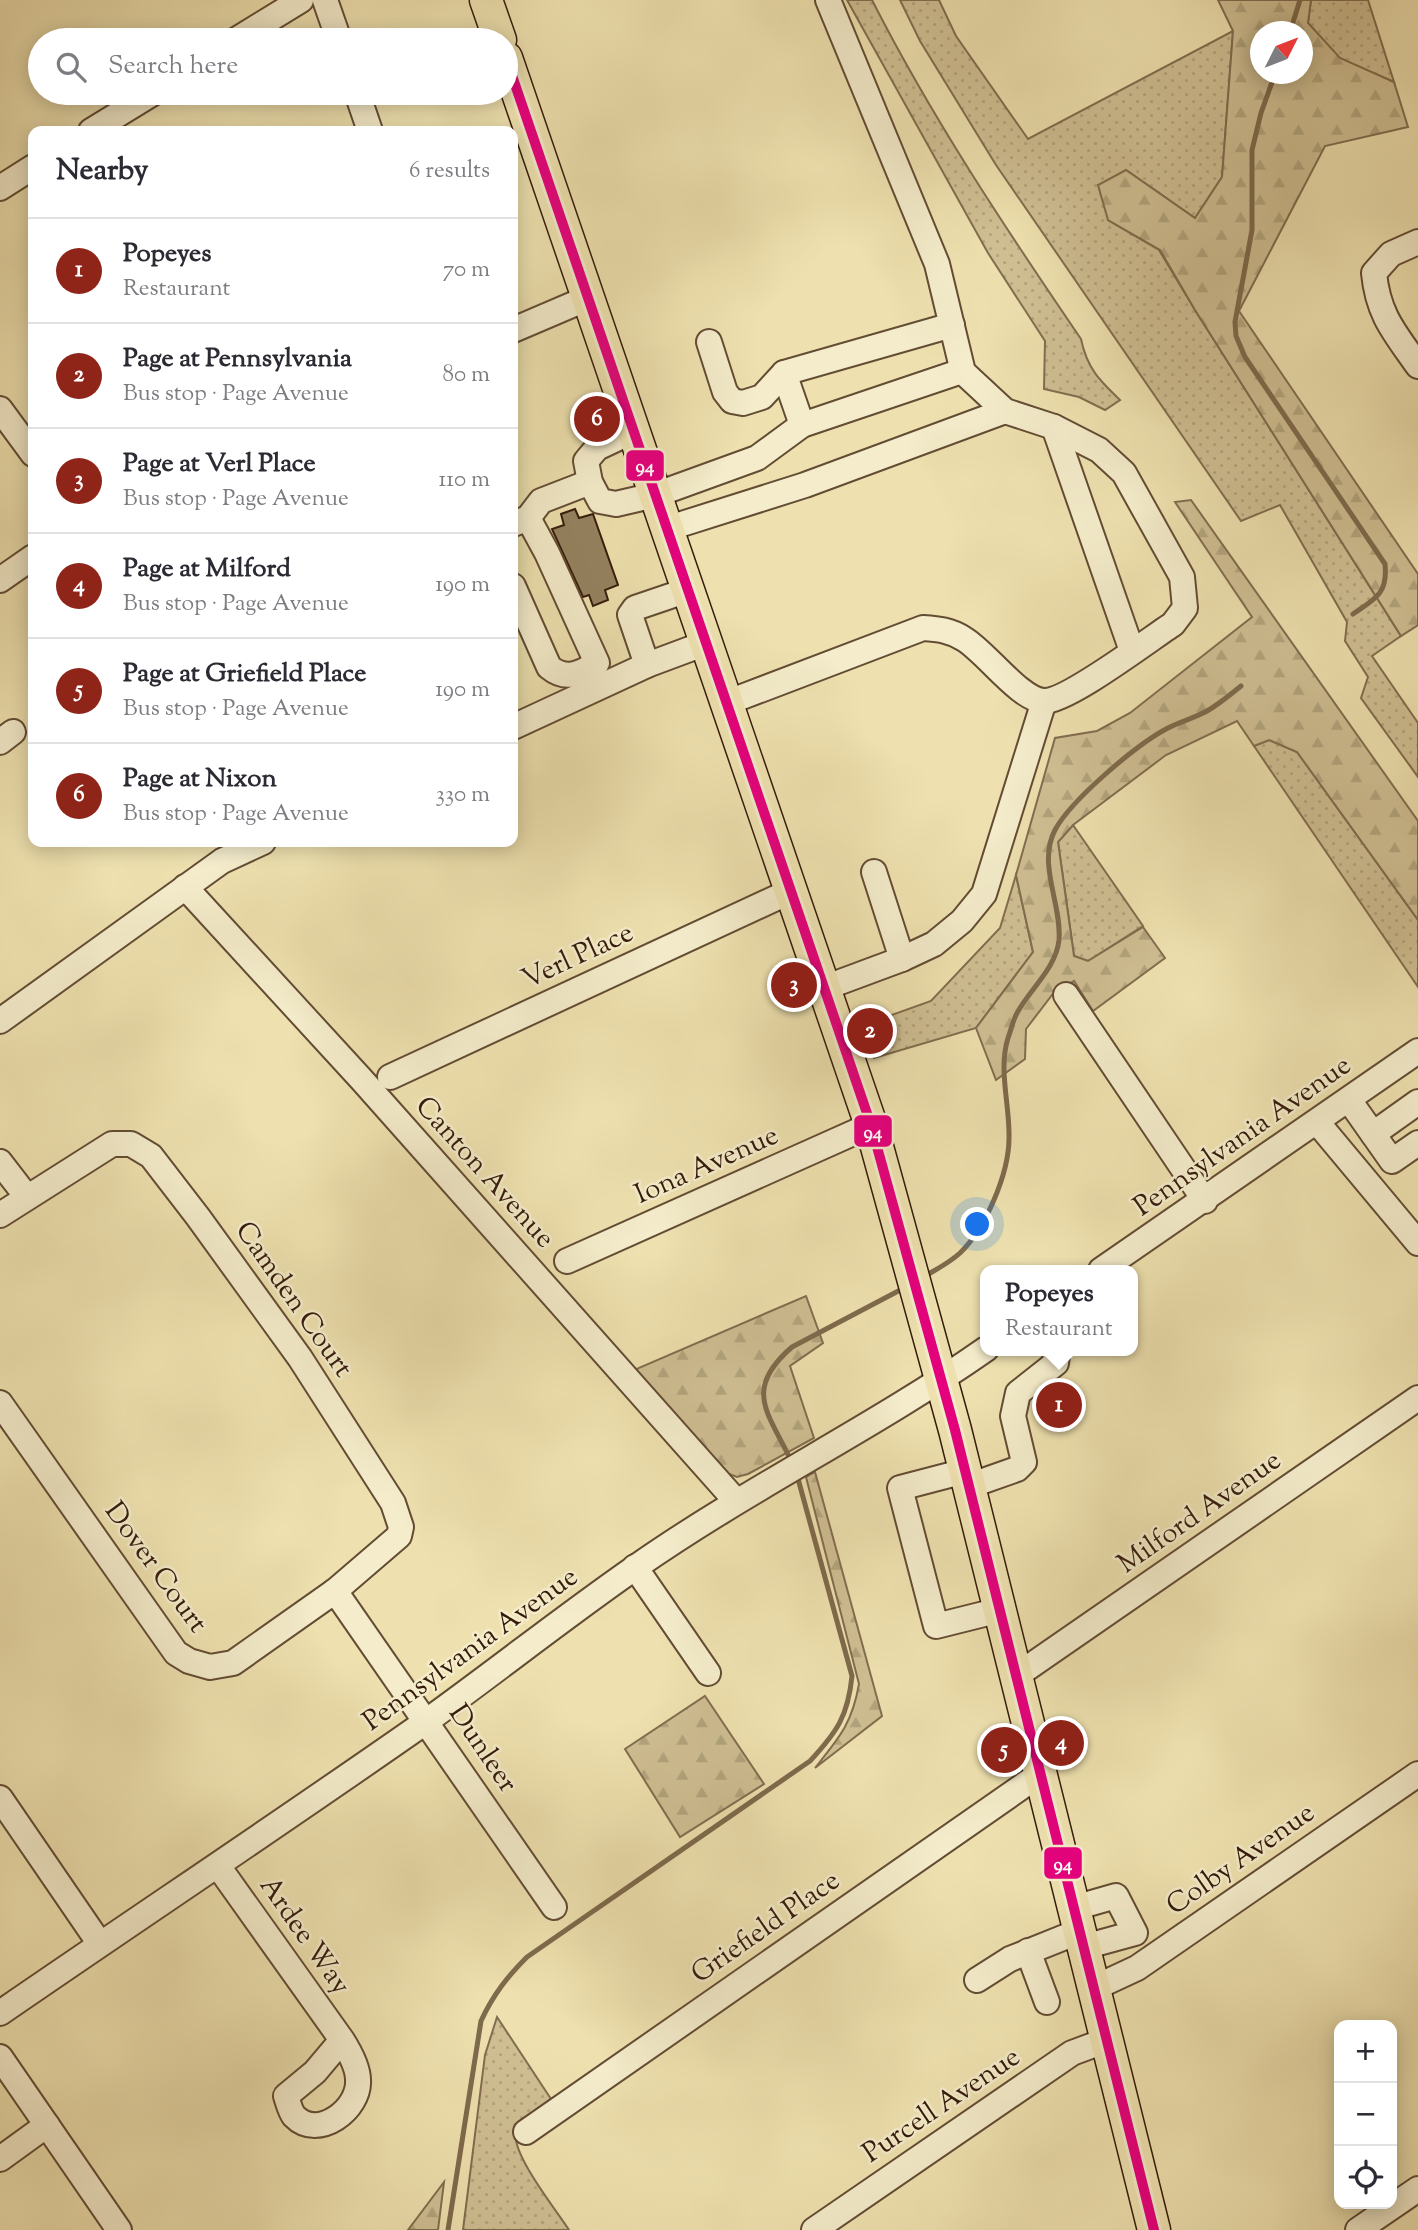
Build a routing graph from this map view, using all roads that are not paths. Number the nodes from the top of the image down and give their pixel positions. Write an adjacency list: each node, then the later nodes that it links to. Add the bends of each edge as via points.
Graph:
1 (301, 0): 5 (street)
2 (325, 0): 6 (street)
3 (486, 0): 7 (main road)
4 (828, 0): 17 (street, via 937,264)
5 (256, 28)
6 (335, 28)
7 (496, 28)
8 (518, 93): 16 (main road)
9 (133, 105): 11 (street)
10 (361, 105): 12 (street)
11 (99, 126)
12 (368, 126)
13 (28, 170): 14 (street)
14 (0, 188)
15 (1418, 242): 20 (street, via 1391,254 1374,273 1376,296 1387,321)
16 (588, 299): 18 (street); 27 (main road)
17 (951, 325): 21 (street); 22 (street)
18 (518, 328)
19 (709, 342): 22 (street, via 732,401 762,397)
20 (1418, 366)
21 (962, 371): 24 (street); 25 (street)
22 (784, 373): 25 (street)
23 (0, 409): 28 (street)
24 (1005, 411): 26 (street); 32 (street, via 804,485)
25 (802, 425): 30 (street, via 757,458)
26 (1054, 427): 38 (street); 38 (street, via 1099,450 1124,473 1182,577 1185,608 1173,624)
27 (633, 431): 29 (street, via 597,447 586,461); 30 (main road)
28 (28, 447)
29 (590, 482): 30 (street, via 600,501 608,503); 31 (street, via 541,501)
30 (655, 495): 32 (main road)
31 (520, 521): 40 (street, via 547,553)
32 (666, 529): 35 (main road)
33 (28, 560): 34 (street)
34 (0, 580)
35 (688, 590): 37 (main road); 39 (street, via 635,608 630,615)
36 (518, 597): 40 (street, via 549,667 558,675)
37 (706, 643): 39 (street); 42 (main road)
38 (1132, 651): 41 (street, via 1065,696)
39 (647, 665): 40 (street)
40 (602, 673): 43 (street)
41 (1044, 701): 42 (street, via 1023,691 966,640 946,629 923,628); 49 (street, via 984,894 962,921)
42 (726, 703): 48 (main road)
43 (518, 724)
44 (238, 847): 45 (street)
45 (218, 851): 47 (street)
46 (874, 872): 49 (street)
47 (185, 887): 52 (street); 74 (street, Canton Avenue)
48 (791, 891): 50 (main road); 54 (street, Verl Place)
49 (902, 960): 50 (street)
50 (824, 988): 58 (main road)
51 (1066, 995): 63 (street)
52 (1, 1017)
53 (1418, 1051): 55 (street, Pennsylvania Avenue)
54 (390, 1077)
55 (1349, 1100): 57 (street, Pennsylvania Avenue); 59 (street)
56 (1418, 1103): 60 (street)
57 (1317, 1122): 63 (street, Pennsylvania Avenue); 65 (street)
58 (871, 1125): 66 (street, Iona Avenue); 70 (main road)
59 (1373, 1134): 60 (street); 60 (street, via 1392,1161)
60 (1407, 1134)
61 (0, 1162): 62 (street)
62 (27, 1197): 64 (street); 76 (street, Camden Court, via 112,1144 131,1144 150,1156 198,1217 300,1358 393,1503 401,1527 399,1536)
63 (1205, 1201): 67 (street, Pennsylvania Avenue)
64 (0, 1215)
65 (1418, 1243)
66 (567, 1261)
67 (1109, 1265)
68 (980, 1353): 70 (street, Pennsylvania Avenue)
69 (1057, 1356): 73 (street, via 1056,1363 1018,1394 1013,1416 1024,1462 1017,1469)
70 (941, 1380): 73 (main road); 74 (street, Pennsylvania Avenue)
71 (1418, 1398): 79 (street, Milford Avenue)
72 (0, 1403): 76 (street, Dover Court, via 176,1653 188,1661 209,1667 233,1663)
73 (967, 1478): 77 (main road); 77 (street, via 900,1488 936,1626)
74 (736, 1501): 75 (street, Pennsylvania Avenue)
75 (635, 1567): 78 (street); 80 (street, Pennsylvania Avenue)
76 (335, 1591): 80 (street, Dunleer)
77 (1000, 1610): 79 (main road)
78 (708, 1673)
79 (1016, 1676): 81 (main road)
80 (427, 1720): 84 (street, Pennsylvania Avenue); 85 (street, Dunleer)
81 (1040, 1774): 86 (main road); 97 (street, Griefield Place)
82 (1418, 1774): 90 (street, Colby Avenue, via 1137,1968)
83 (0, 1798): 87 (street)
84 (218, 1866): 87 (street, Pennsylvania Avenue); 93 (street, Ardee Way)
85 (554, 1907)
86 (1079, 1928): 88 (street); 90 (main road)
87 (100, 1944): 92 (street, Pennsylvania Avenue)
88 (1028, 1951): 89 (street); 91 (street)
89 (977, 1980)
90 (1094, 1988): 94 (main road)
91 (1046, 2002)
92 (0, 2013)
93 (342, 2040)
94 (1107, 2040): 101 (street, Purcell Avenue, via 1072,2053); 102 (main road)
95 (0, 2057): 96 (street)
96 (47, 2125): 98 (street); 100 (street)
97 (526, 2132)
98 (0, 2159)
99 (1418, 2189): 103 (street)
100 (119, 2230)
101 (814, 2230)
102 (1154, 2230)
103 (1358, 2230)

